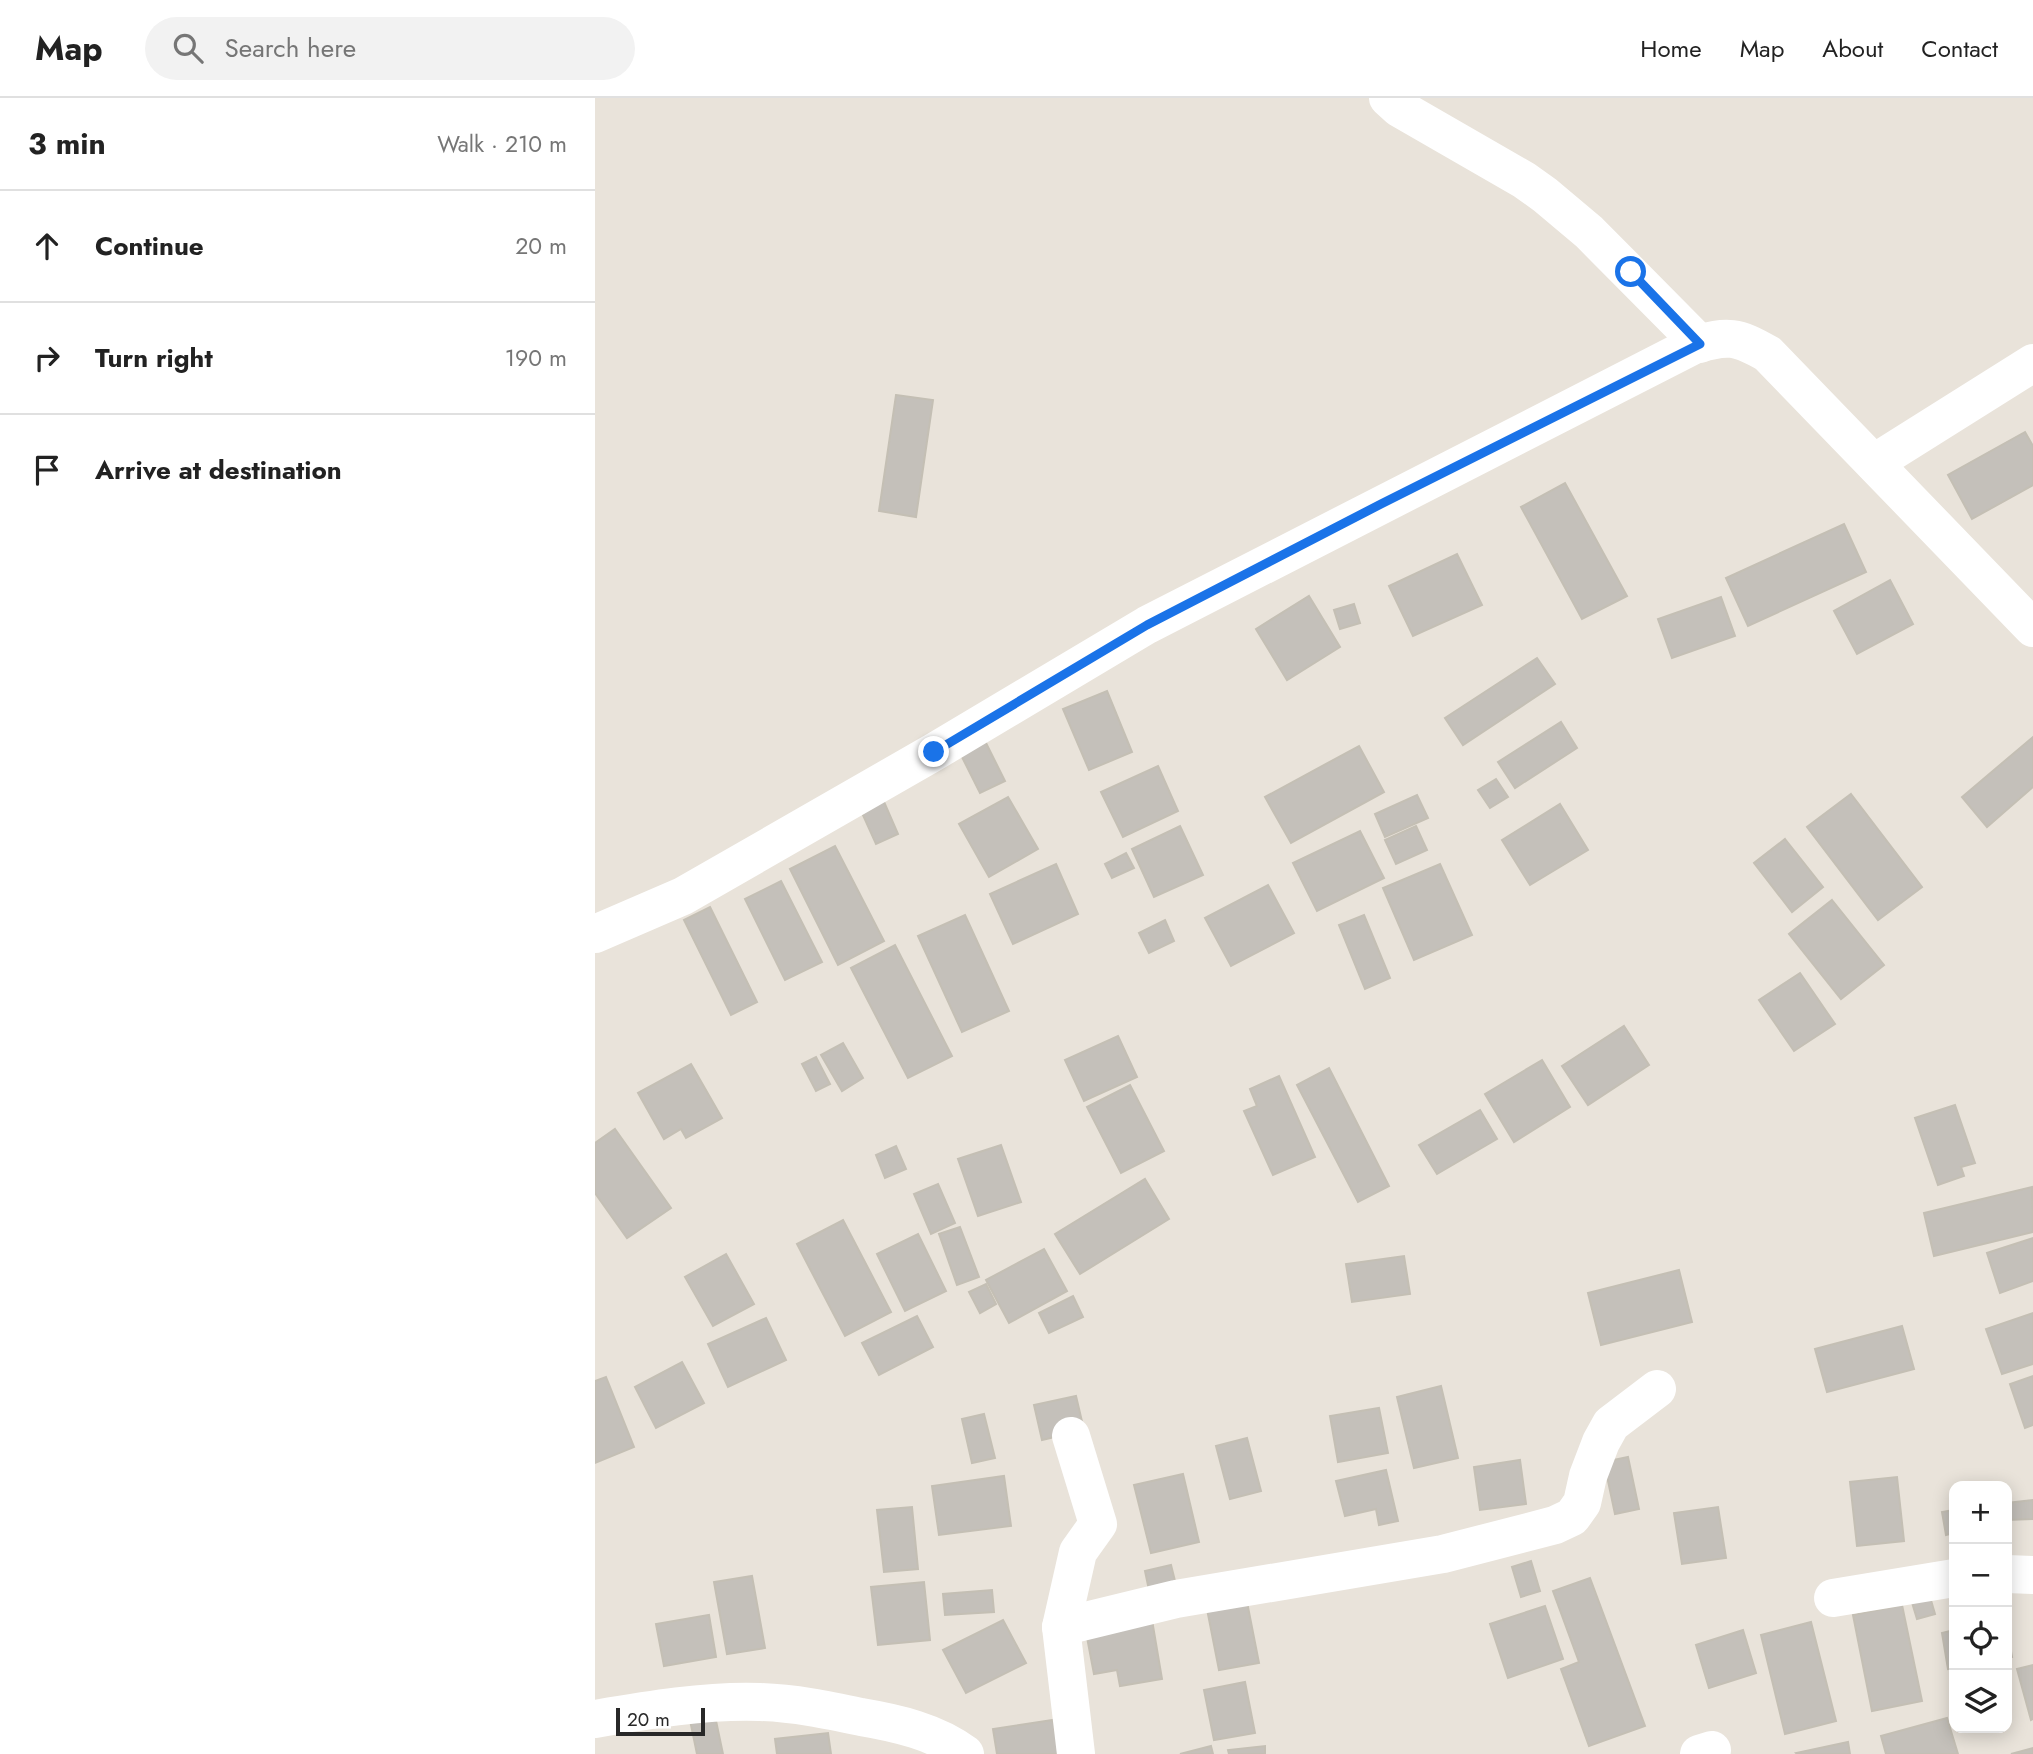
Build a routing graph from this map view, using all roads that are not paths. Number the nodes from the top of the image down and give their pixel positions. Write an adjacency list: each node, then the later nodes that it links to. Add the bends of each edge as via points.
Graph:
1 (1388, 98): 2 (street, via 1545,195 1589,232)
2 (1700, 344): 4 (street, via 1718,337 1745,341 1768,354); 6 (street, via 1147,625 683,896)
3 (2033, 363): 4 (street)
4 (1874, 463): 5 (street)
5 (2033, 628)
6 (595, 934)
7 (1657, 1389): 13 (street, via 1611,1424 1588,1476 1582,1503 1572,1517 1555,1525 1443,1554 1176,1599)
8 (1071, 1436): 13 (street, via 1098,1524 1079,1552)
9 (2012, 1574): 10 (street)
10 (2033, 1575)
11 (1949, 1579): 12 (street)
12 (1832, 1598)
13 (1061, 1627): 16 (street)
14 (595, 1718): 15 (street, via 661,1708 759,1702 891,1722 949,1742)
15 (965, 1754)
16 (1076, 1754)

